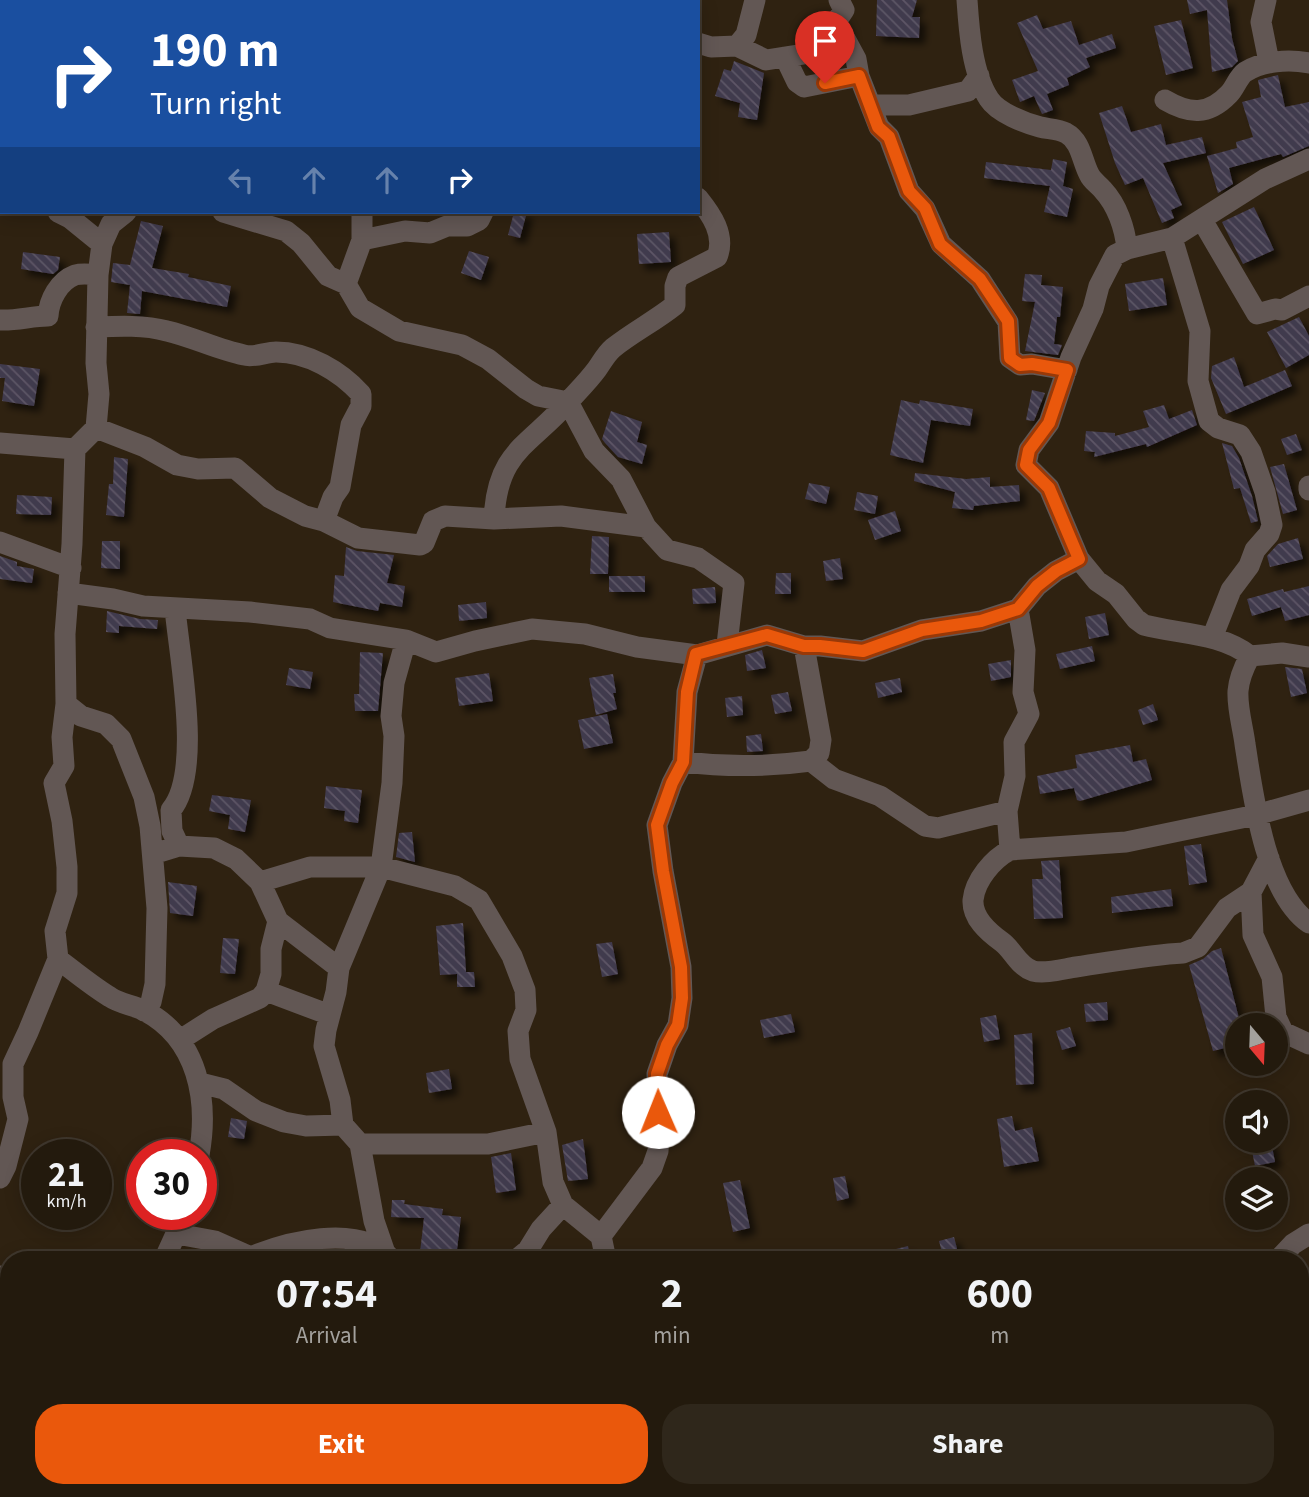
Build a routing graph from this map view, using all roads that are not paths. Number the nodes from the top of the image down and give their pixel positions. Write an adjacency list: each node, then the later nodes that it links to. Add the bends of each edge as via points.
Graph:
1 (755, 0): 7 (street, via 746,35)
2 (839, 0): 5 (street, via 844,10 836,22)
3 (967, 0): 12 (street)
4 (1266, 0): 9 (street, via 1261,22)
5 (839, 31): 8 (street, via 822,51); 11 (street, via 856,59)
6 (700, 44): 7 (street)
7 (737, 46): 8 (street, via 766,60)
8 (785, 58): 11 (street, via 804,88)
9 (1269, 62): 10 (street); 13 (street, via 1243,73 1230,94 1201,111 1182,111)
10 (1309, 63)
11 (859, 76): 14 (street)
12 (979, 76): 14 (street, via 968,91 909,105); 26 (street, via 989,99 999,108 1072,139 1090,176 1108,195 1122,223)
13 (1165, 100)
14 (872, 105): 32 (street, via 909,191 925,208 940,244 980,279 1008,321 1010,358 1020,365)
15 (1309, 159): 22 (street, via 1265,178)
16 (700, 201): 33 (street, via 718,233 717,257 678,277 674,305 611,350)
17 (62, 214): 25 (street)
18 (124, 214): 25 (street, via 111,224)
19 (230, 214): 28 (street, via 286,231 328,276)
20 (362, 214): 24 (street)
21 (482, 214): 24 (street, via 467,226)
22 (1202, 219): 23 (street); 29 (street, via 1257,314 1282,310)
23 (1172, 239): 26 (street); 46 (street, via 1200,331 1198,381 1209,421 1240,435 1251,452 1272,525 1231,590)
24 (362, 240): 28 (street)
25 (102, 244): 27 (street)
26 (1127, 248): 32 (street, via 1111,260)
27 (98, 275): 30 (street, via 68,279 49,301 48,316); 31 (street)
28 (346, 284): 33 (street, via 359,308 399,331 462,345 538,396)
29 (1309, 296)
30 (0, 320)
31 (96, 327): 34 (street); 38 (street, via 166,331 247,356 295,353 324,365 351,384 361,394 361,406 351,425 340,487)
32 (1067, 370): 41 (street, via 1049,423 1029,450 1026,465 1049,488)
33 (568, 402): 37 (street, via 515,454 495,496); 39 (street, via 594,451 621,479)
34 (96, 428): 36 (street); 38 (street, via 177,465 235,468 270,498)
35 (0, 443): 36 (street)
36 (75, 449): 42 (street)
37 (494, 519): 38 (street, via 438,517 429,526 424,543 414,545 358,538); 39 (street, via 561,516)
38 (324, 521)
39 (646, 527): 48 (street, via 667,550 698,558 734,583)
40 (0, 542): 42 (street)
41 (1079, 559): 45 (street, via 1037,586); 46 (street, via 1144,625)
42 (71, 568): 43 (street)
43 (68, 593): 44 (street); 53 (street)
44 (175, 608): 47 (street, via 310,619 330,628); 58 (street, via 185,680 186,777)
45 (1018, 609): 49 (street, via 981,621 922,630 863,651); 59 (street, via 1025,650 1023,692 1029,714 1014,742 1015,776)
46 (1212, 638): 51 (street)
47 (406, 640): 50 (street, via 436,652 531,629); 65 (street, via 394,683 393,771)
48 (727, 645): 49 (street, via 767,635); 50 (street)
49 (804, 646): 54 (street, via 821,740 819,753)
50 (696, 654): 55 (street, via 687,692)
51 (1250, 656): 52 (street, via 1282,653); 60 (street, via 1238,692)
52 (1309, 657)
53 (66, 704): 56 (street, via 81,716 106,724 121,739); 70 (street, via 64,766 54,783 67,867 67,893 55,931)
54 (811, 761): 55 (street, via 730,767); 59 (street, via 834,779 880,796 925,825 938,828)
55 (683, 762): 87 (street, via 657,825 682,998 678,1025 657,1074 658,1151 652,1168)
56 (144, 796): 58 (street); 63 (street)
57 (1309, 800): 60 (street)
58 (172, 810): 61 (street, via 172,831)
59 (1007, 811): 62 (street)
60 (1256, 815): 62 (street, via 1126,842); 64 (street)
61 (179, 846): 63 (street); 66 (street, via 214,848 236,859)
62 (1010, 850): 67 (street, via 999,856 974,888 972,908 1014,957 1034,971 1183,953 1198,947 1227,908)
63 (153, 854): 73 (street, via 155,984)
64 (1269, 858): 67 (street); 69 (street, via 1283,893)
65 (381, 867): 66 (street, via 310,867); 71 (street); 79 (street, via 455,886 479,900 498,929 525,990 526,1010 518,1031 520,1059)
66 (260, 883): 68 (street)
67 (1251, 892): 76 (street, via 1252,934 1272,977 1276,1017 1283,1032)
68 (278, 922): 71 (street); 72 (street)
69 (1309, 923)
70 (58, 959): 73 (street, via 112,999); 82 (street, via 13,1064 18,1119)
71 (339, 968): 74 (street)
72 (266, 990): 74 (street); 75 (street, via 260,998)
73 (144, 1011): 75 (street)
74 (330, 1015): 78 (street, via 324,1046)
75 (180, 1040): 77 (street)
76 (1309, 1045)
77 (200, 1083): 78 (street, via 224,1089 256,1111 284,1122); 80 (street)
78 (343, 1125): 81 (street)
79 (546, 1132): 81 (street, via 488,1144); 83 (street, via 553,1182)
80 (202, 1139)
81 (360, 1144): 92 (street, via 374,1221)
82 (0, 1178)
83 (563, 1205): 87 (street); 93 (street)
84 (178, 1230): 88 (street)
85 (193, 1230): 89 (street)
86 (1309, 1234): 95 (street)
87 (601, 1236): 94 (street)
88 (168, 1251)
89 (234, 1251)
90 (267, 1251): 91 (street, via 327,1238 361,1240)
91 (381, 1251)
92 (386, 1251)
93 (527, 1251)
94 (604, 1251)
95 (1286, 1251)

